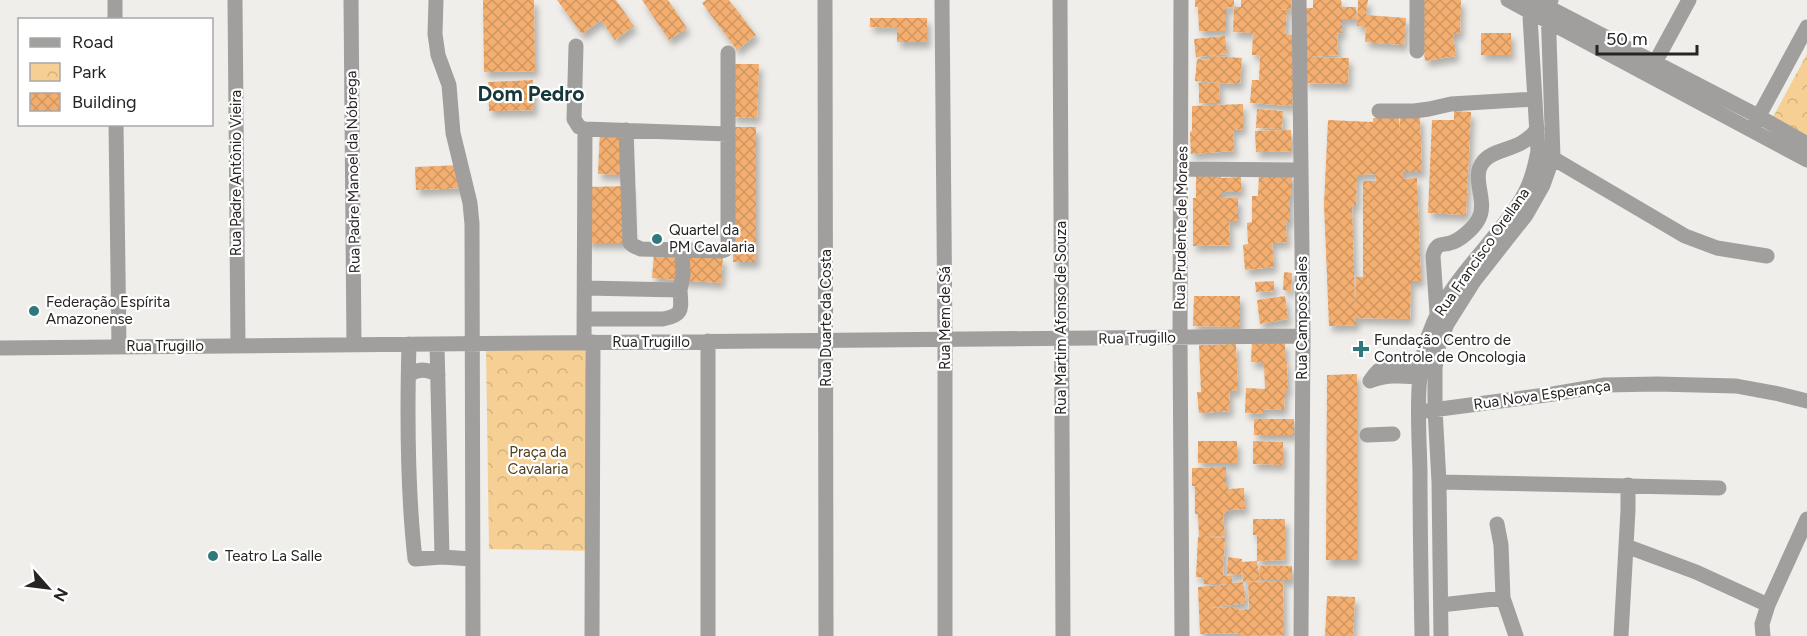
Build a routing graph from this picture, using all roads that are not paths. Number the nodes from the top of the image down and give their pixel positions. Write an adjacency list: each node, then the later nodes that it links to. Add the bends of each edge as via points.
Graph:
1 (115, 0): 14 (street)
2 (235, 0): 52 (street, Rua Padre Antônio Vieira)
3 (351, 0): 50 (street, Rua Padre Manoel da Nóbrega)
4 (436, 0): 49 (street, via 438,55 449,85 453,133 470,203)
5 (825, 0): 43 (street, Rua Duarte da Costa)
6 (942, 0): 42 (street, Rua Mem de Sá)
7 (1060, 0): 41 (street, Rua Martim Afonso de Souza)
8 (1181, 0): 31 (street, Rua Prudente de Moraes)
9 (1299, 0): 32 (street, Rua Campos Sales)
10 (1417, 0): 17 (street)
11 (1508, 0): 13 (street)
12 (1689, 0): 19 (street)
13 (1540, 7): 19 (street); 20 (street, Rua Francisco Orellana); 29 (street, Rua Francisco Orellana)
14 (115, 18)
15 (1807, 27): 22 (street)
16 (576, 46): 24 (street, via 574,119)
17 (1417, 51)
18 (728, 53): 27 (street)
19 (1652, 69): 22 (street)
20 (1535, 99): 21 (street); 25 (street, Rua Francisco Orellana)
21 (1379, 111)
22 (1754, 123): 28 (street); 30 (street)
23 (116, 126): 51 (street)
24 (585, 129): 26 (street); 35 (street)
25 (1537, 129): 29 (street, Rua Francisco Orellana); 37 (street, via 1521,144 1484,160 1479,170 1479,220 1455,241 1441,244 1435,250)
26 (626, 130): 27 (street); 33 (street, via 630,243 641,249)
27 (728, 134): 33 (street, via 728,245 721,251)
28 (1807, 144)
29 (1545, 154): 34 (street, via 1685,236 1717,248); 37 (street, Rua Francisco Orellana, via 1524,196 1445,299); 45 (street, Rua Francisco Orellana, via 1543,185 1526,215)
30 (1807, 160)
31 (1181, 169): 32 (street); 40 (street, Rua Prudente de Moraes)
32 (1300, 170): 39 (street, Rua Campos Sales)
33 (682, 250): 36 (street)
34 (1767, 256)
35 (585, 288): 36 (street); 38 (street)
36 (680, 290): 38 (street, via 681,304 675,316)
37 (1438, 314): 45 (street, Rua Francisco Orellana)
38 (585, 319): 46 (street)
39 (1303, 336): 40 (street, Rua Trugillo); 79 (street, Rua Campos Sales)
40 (1180, 337): 41 (street, Rua Trugillo); 78 (street, Rua Prudente de Moraes)
41 (1061, 338): 42 (street, Rua Trugillo); 77 (street, Rua Martim Afonso de Souza)
42 (945, 339): 43 (street, Rua Trugillo); 76 (street, Rua Mem de Sá)
43 (826, 340): 44 (street, Rua Trugillo); 75 (street, Rua Duarte da Costa)
44 (708, 341): 46 (street, Rua Trugillo); 74 (street)
45 (1433, 342): 57 (street, Rua Francisco Orellana); 58 (street, Rua Francisco Orellana, via 1421,370)
46 (589, 343): 49 (street, Rua Trugillo); 73 (street)
47 (409, 344): 48 (street, Rua Trugillo); 50 (street, Rua Trugillo); 54 (street)
48 (437, 344): 49 (street, Rua Trugillo); 55 (street)
49 (471, 344): 68 (street)
50 (354, 345): 52 (street, Rua Trugillo)
51 (119, 346): 52 (street, Rua Trugillo); 53 (street, Rua Trugillo)
52 (238, 346)
53 (0, 348)
54 (409, 375): 55 (street, via 426,370); 67 (street, via 410,506 415,560)
55 (438, 375): 67 (street)
56 (1807, 401): 57 (street, Rua Nova Esperança, via 1736,386 1605,385)
57 (1435, 409): 58 (street, Rua Nova Esperança); 61 (street, Rua Francisco Orellana)
58 (1419, 411): 80 (street, Rua Francisco Orellana)
59 (1393, 434): 60 (street)
60 (1367, 435)
61 (1439, 482): 62 (street); 70 (street, Rua Francisco Orellana)
62 (1628, 485): 63 (street); 66 (street)
63 (1719, 488)
64 (1807, 519): 71 (street)
65 (1497, 524): 69 (street)
66 (1626, 546): 71 (street); 83 (street)
67 (442, 557): 68 (street)
68 (472, 559): 72 (street)
69 (1503, 598): 70 (street); 82 (street)
70 (1441, 605): 81 (street, Rua Francisco Orellana)
71 (1768, 605): 84 (street)
72 (473, 636)
73 (592, 636)
74 (708, 636)
75 (826, 636)
76 (945, 636)
77 (1063, 636)
78 (1182, 636)
79 (1301, 636)
80 (1422, 636)
81 (1441, 636)
82 (1516, 636)
83 (1621, 636)
84 (1763, 636)

